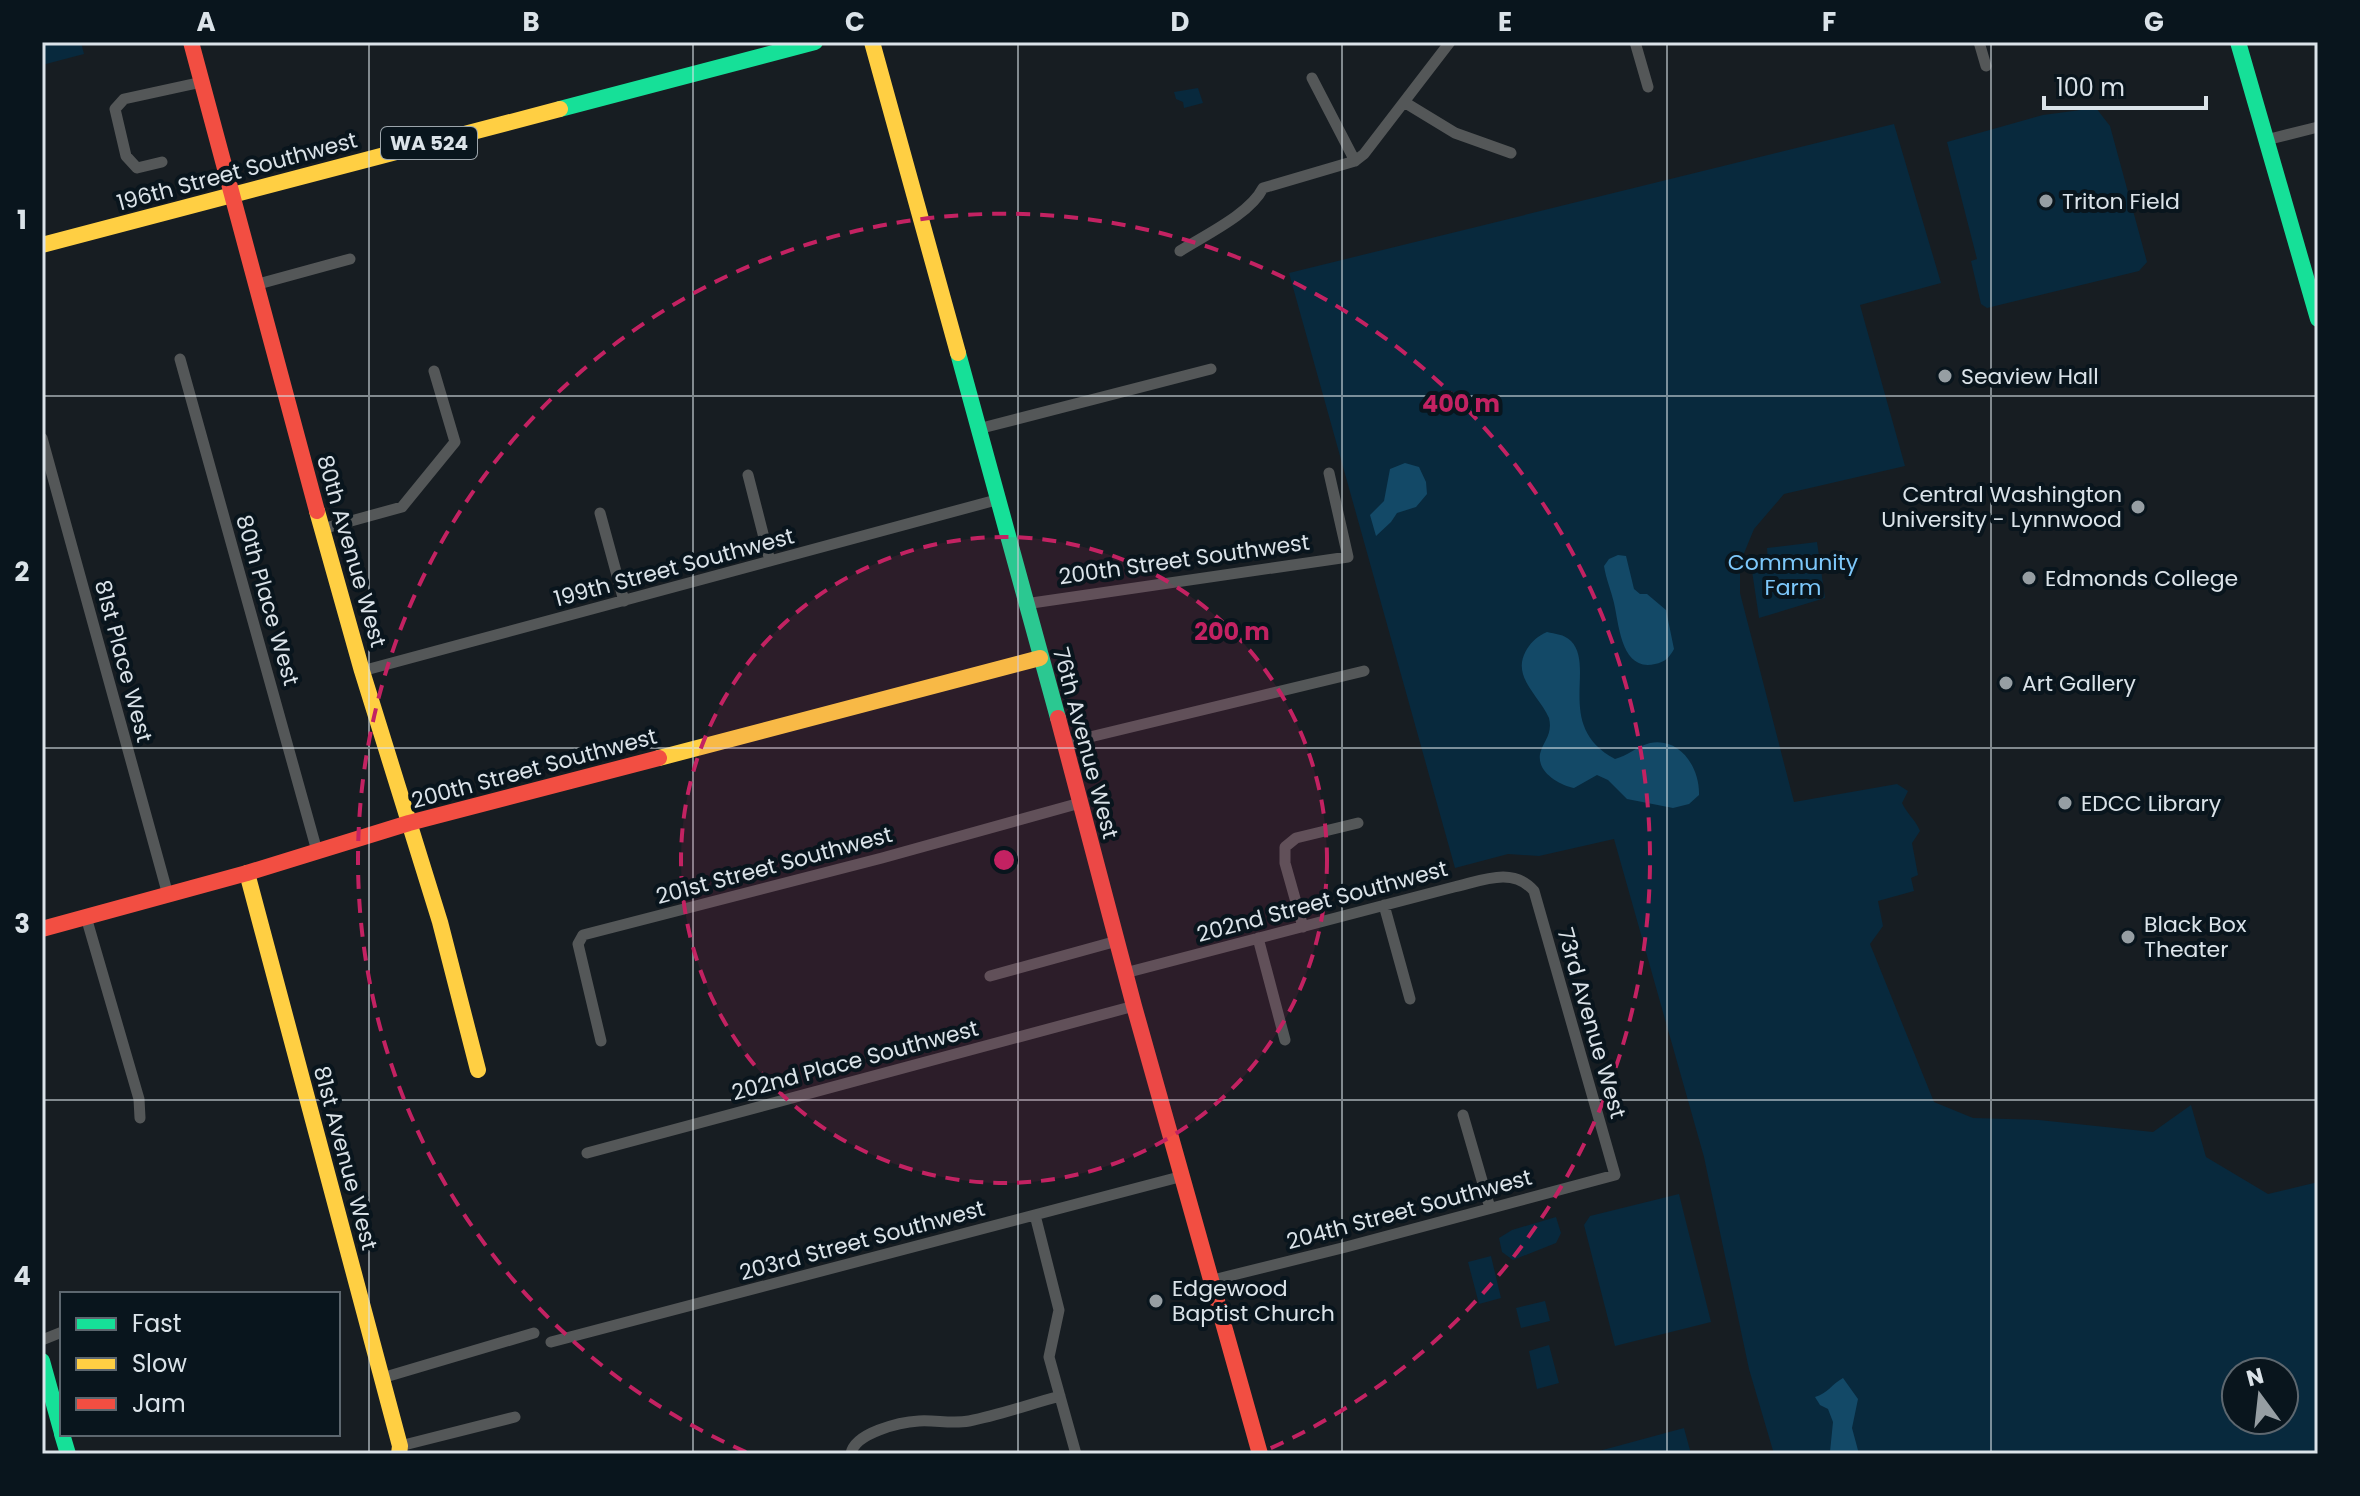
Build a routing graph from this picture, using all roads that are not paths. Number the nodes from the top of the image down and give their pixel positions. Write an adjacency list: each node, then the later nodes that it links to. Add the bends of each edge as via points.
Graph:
1 (191, 42): 10 (street, 80th Avenue West)
2 (815, 42): 18 (street, 196th Street Southwest / WA 524)
3 (872, 42): 27 (street, 76th Avenue West)
4 (1450, 42): 12 (street)
5 (1635, 42): 11 (street)
6 (1979, 42): 8 (street)
7 (2238, 42): 14 (street)
8 (1986, 66)
9 (1312, 78): 16 (street)
10 (202, 82): 17 (street, via 124,99 115,109 126,156 137,168); 18 (street, 80th Avenue West)
11 (1648, 87)
12 (1404, 102): 15 (street, via 1455,133); 16 (street)
13 (2318, 127): 14 (street)
14 (2266, 140): 23 (street)
15 (1511, 153)
16 (1355, 161): 20 (street, via 1263,188 1244,210)
17 (162, 162)
18 (231, 195): 19 (street, 196th Street Southwest / WA 524); 22 (street, 80th Avenue West)
19 (42, 245)
20 (1180, 251)
21 (350, 259): 22 (street)
22 (255, 285): 33 (street, 80th Avenue West)
23 (2318, 319)
24 (180, 359): 44 (street, 80th Place West)
25 (1211, 369): 27 (street)
26 (434, 371): 33 (street, via 455,442 402,507)
27 (978, 429): 31 (street, 76th Avenue West)
28 (42, 438): 47 (street, 81st Place West)
29 (1329, 473): 36 (street, 200th Street Southwest, via 1348,557)
30 (748, 475): 34 (street)
31 (996, 500): 34 (street, 199th Street Southwest); 36 (street, 76th Avenue West)
32 (600, 513): 35 (street)
33 (322, 529): 38 (street, 80th Avenue West)
34 (770, 561): 35 (street, 199th Street Southwest)
35 (624, 601): 38 (street, 199th Street Southwest)
36 (1025, 604): 37 (street, 76th Avenue West)
37 (1040, 658): 40 (street, 76th Avenue West); 42 (street, 200th Street Southwest)
38 (362, 671): 42 (street, 80th Avenue West)
39 (1364, 671): 40 (street)
40 (1065, 743): 41 (street, 76th Avenue West)
41 (1080, 803): 53 (street, 76th Avenue West); 59 (street, 201st Street Southwest, via 583,935 578,944)
42 (409, 823): 44 (street, 200th Street Southwest); 60 (street, 80th Avenue West)
43 (1358, 823): 50 (street, via 1296,838 1285,847)
44 (317, 851): 45 (street, 200th Street Southwest)
45 (247, 873): 47 (street, 200th Street Southwest); 72 (street, 81st Avenue West)
46 (1528, 884): 48 (street, 202nd Street Southwest, via 1502,876); 64 (street, 73rd Avenue West)
47 (168, 895): 49 (street, 200th Street Southwest)
48 (1384, 905): 50 (street, 202nd Street Southwest); 56 (street)
49 (86, 917): 51 (street, 200th Street Southwest); 62 (street)
50 (1303, 927): 52 (street, 202nd Street Southwest)
51 (42, 929)
52 (1258, 938): 54 (street, 202nd Street Southwest); 58 (street)
53 (1117, 941): 54 (street, 76th Avenue West); 55 (street)
54 (1125, 973): 57 (street, 76th Avenue West)
55 (990, 976)
56 (1410, 999)
57 (1134, 1006): 63 (street, 202nd Place Southwest); 65 (street, 76th Avenue West)
58 (1285, 1040)
59 (601, 1041)
60 (478, 1070)
61 (1463, 1115): 66 (street)
62 (140, 1118)
63 (587, 1153)
64 (1615, 1175): 66 (street, 204th Street Southwest)
65 (1183, 1176): 67 (street, 203rd Street Southwest); 68 (street, 76th Avenue West)
66 (1490, 1208): 68 (street, 204th Street Southwest)
67 (1035, 1215): 70 (street, 203rd Street Southwest); 73 (street, via 1059,1310 1049,1357)
68 (1213, 1280): 79 (street, 76th Avenue West)
69 (534, 1333): 72 (street)
70 (551, 1342)
71 (42, 1361): 75 (street)
72 (382, 1378): 76 (street, 81st Avenue West)
73 (1060, 1396): 77 (street, via 968,1421 919,1421 879,1430 860,1437); 78 (street)
74 (515, 1417): 76 (street)
75 (60, 1427)
76 (399, 1450)
77 (851, 1450)
78 (1076, 1454)
79 (1260, 1454)

